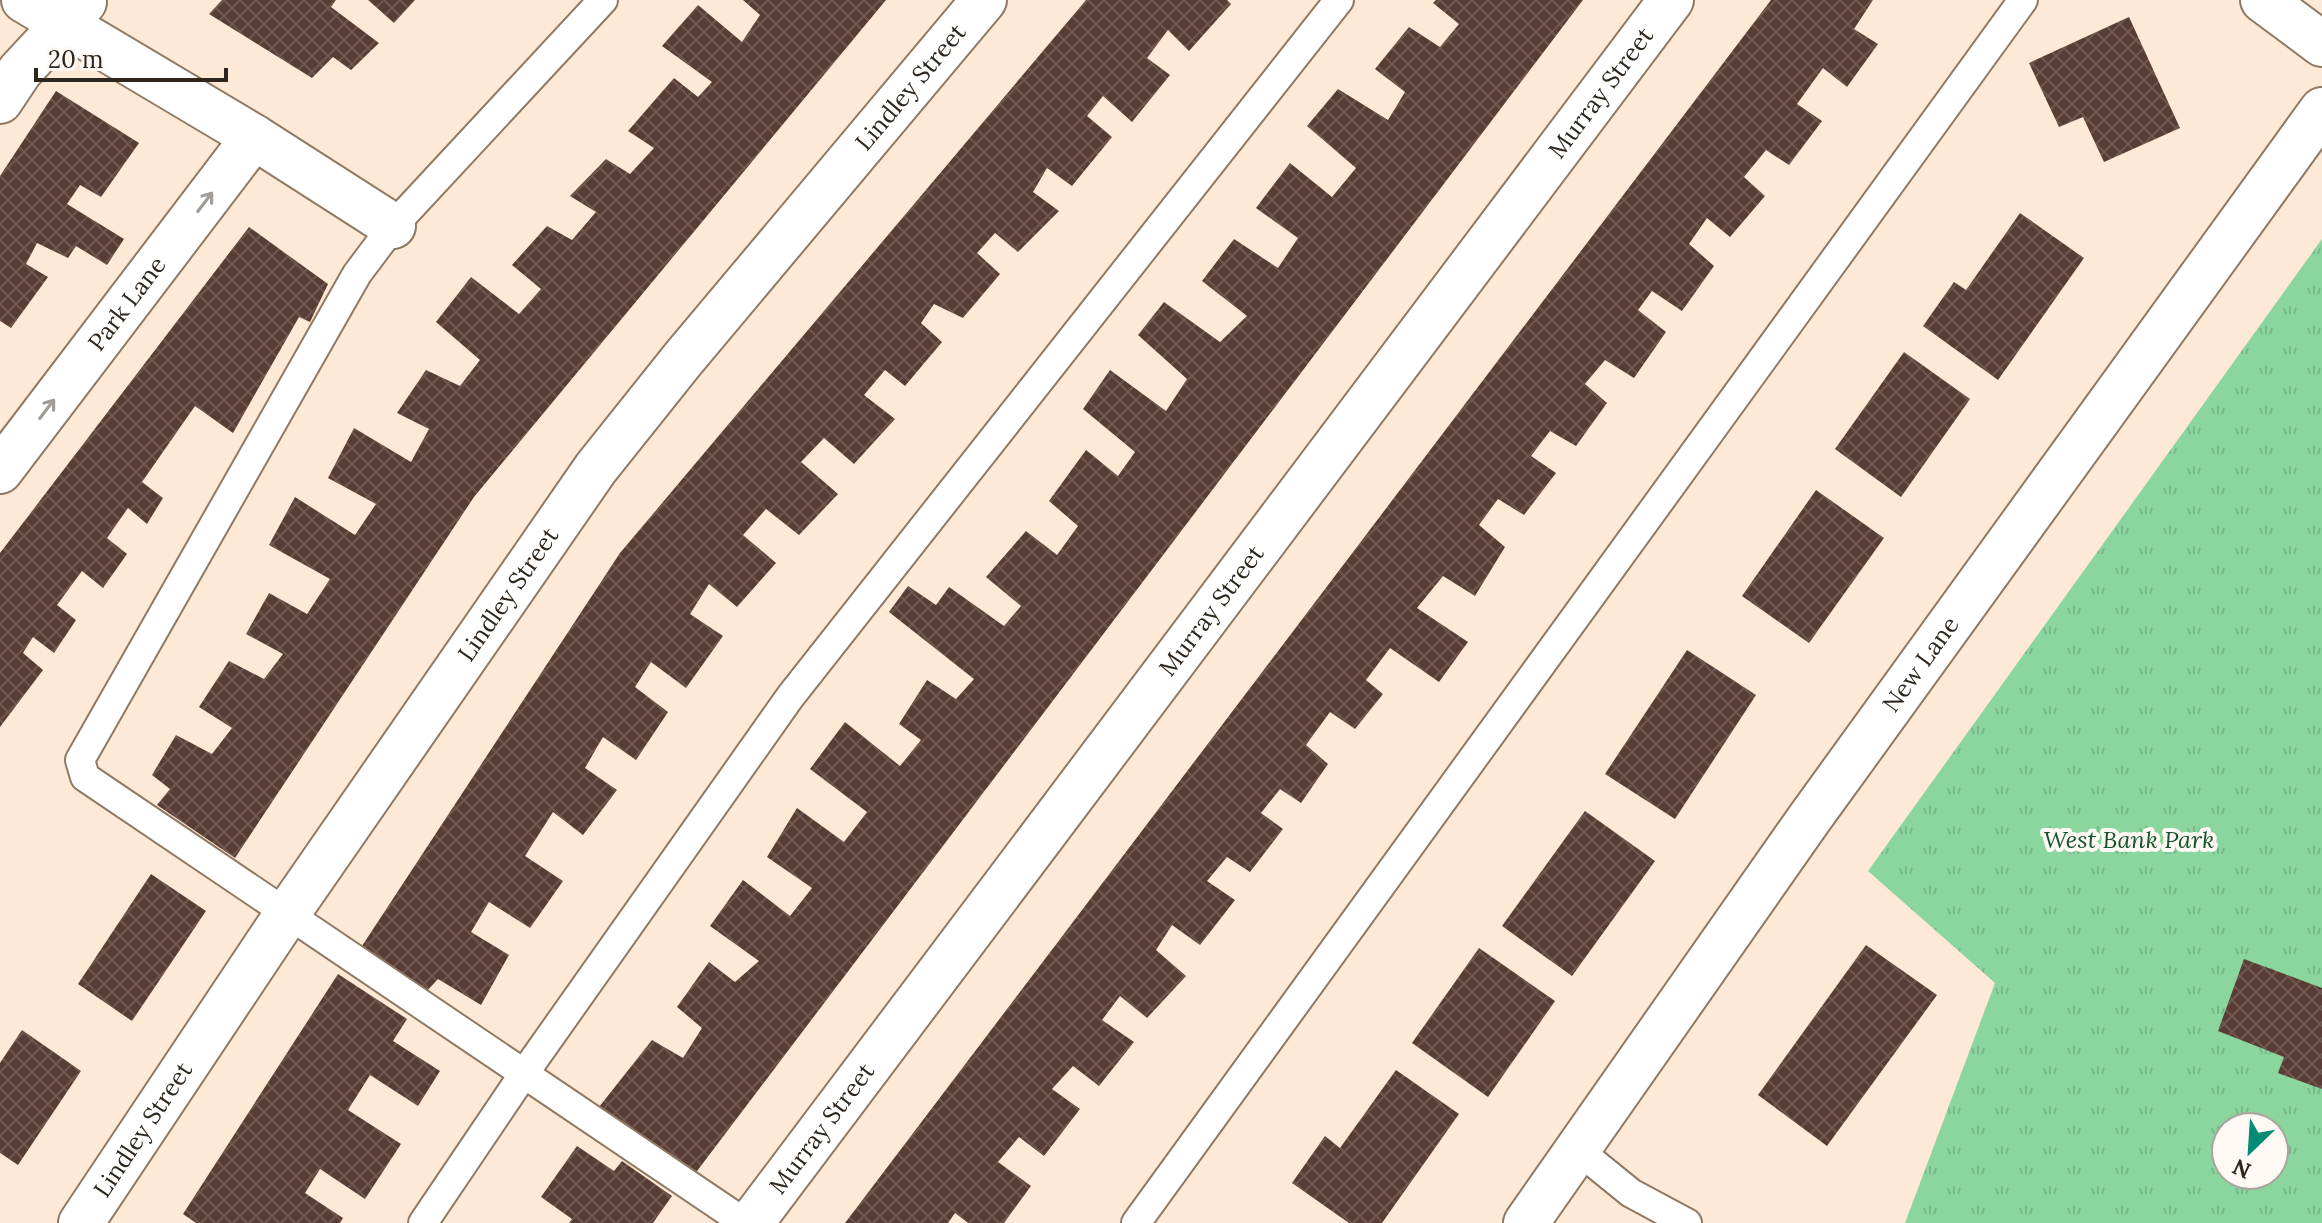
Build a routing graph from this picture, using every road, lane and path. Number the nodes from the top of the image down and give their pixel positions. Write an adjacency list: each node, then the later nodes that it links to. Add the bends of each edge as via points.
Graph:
1 (24, 0): 8 (street)
2 (603, 0): 13 (lane)
3 (984, 0): 15 (street, Lindley Street, via 596,468)
4 (1339, 0): 16 (lane, via 790,697)
5 (1671, 0): 20 (street, Murray Street)
6 (2023, 0): 21 (lane)
7 (2263, 0): 9 (street)
8 (75, 11): 10 (street); 12 (street)
9 (2322, 44)
10 (0, 101)
11 (2322, 110): 17 (street, New Lane, via 1809,819)
12 (254, 137): 13 (street); 14 (street, Park Lane, one-way to 12)
13 (393, 226): 15 (lane, via 357,274 80,760 85,777)
14 (0, 471)
15 (287, 914): 16 (lane); 18 (street, Lindley Street)
16 (523, 1075): 19 (lane); 20 (lane)
17 (1578, 1150): 22 (street, New Lane); 23 (lane, via 1631,1193)
18 (81, 1223)
19 (423, 1223)
20 (748, 1223)
21 (1136, 1223)
22 (1526, 1223)
23 (1687, 1223)

